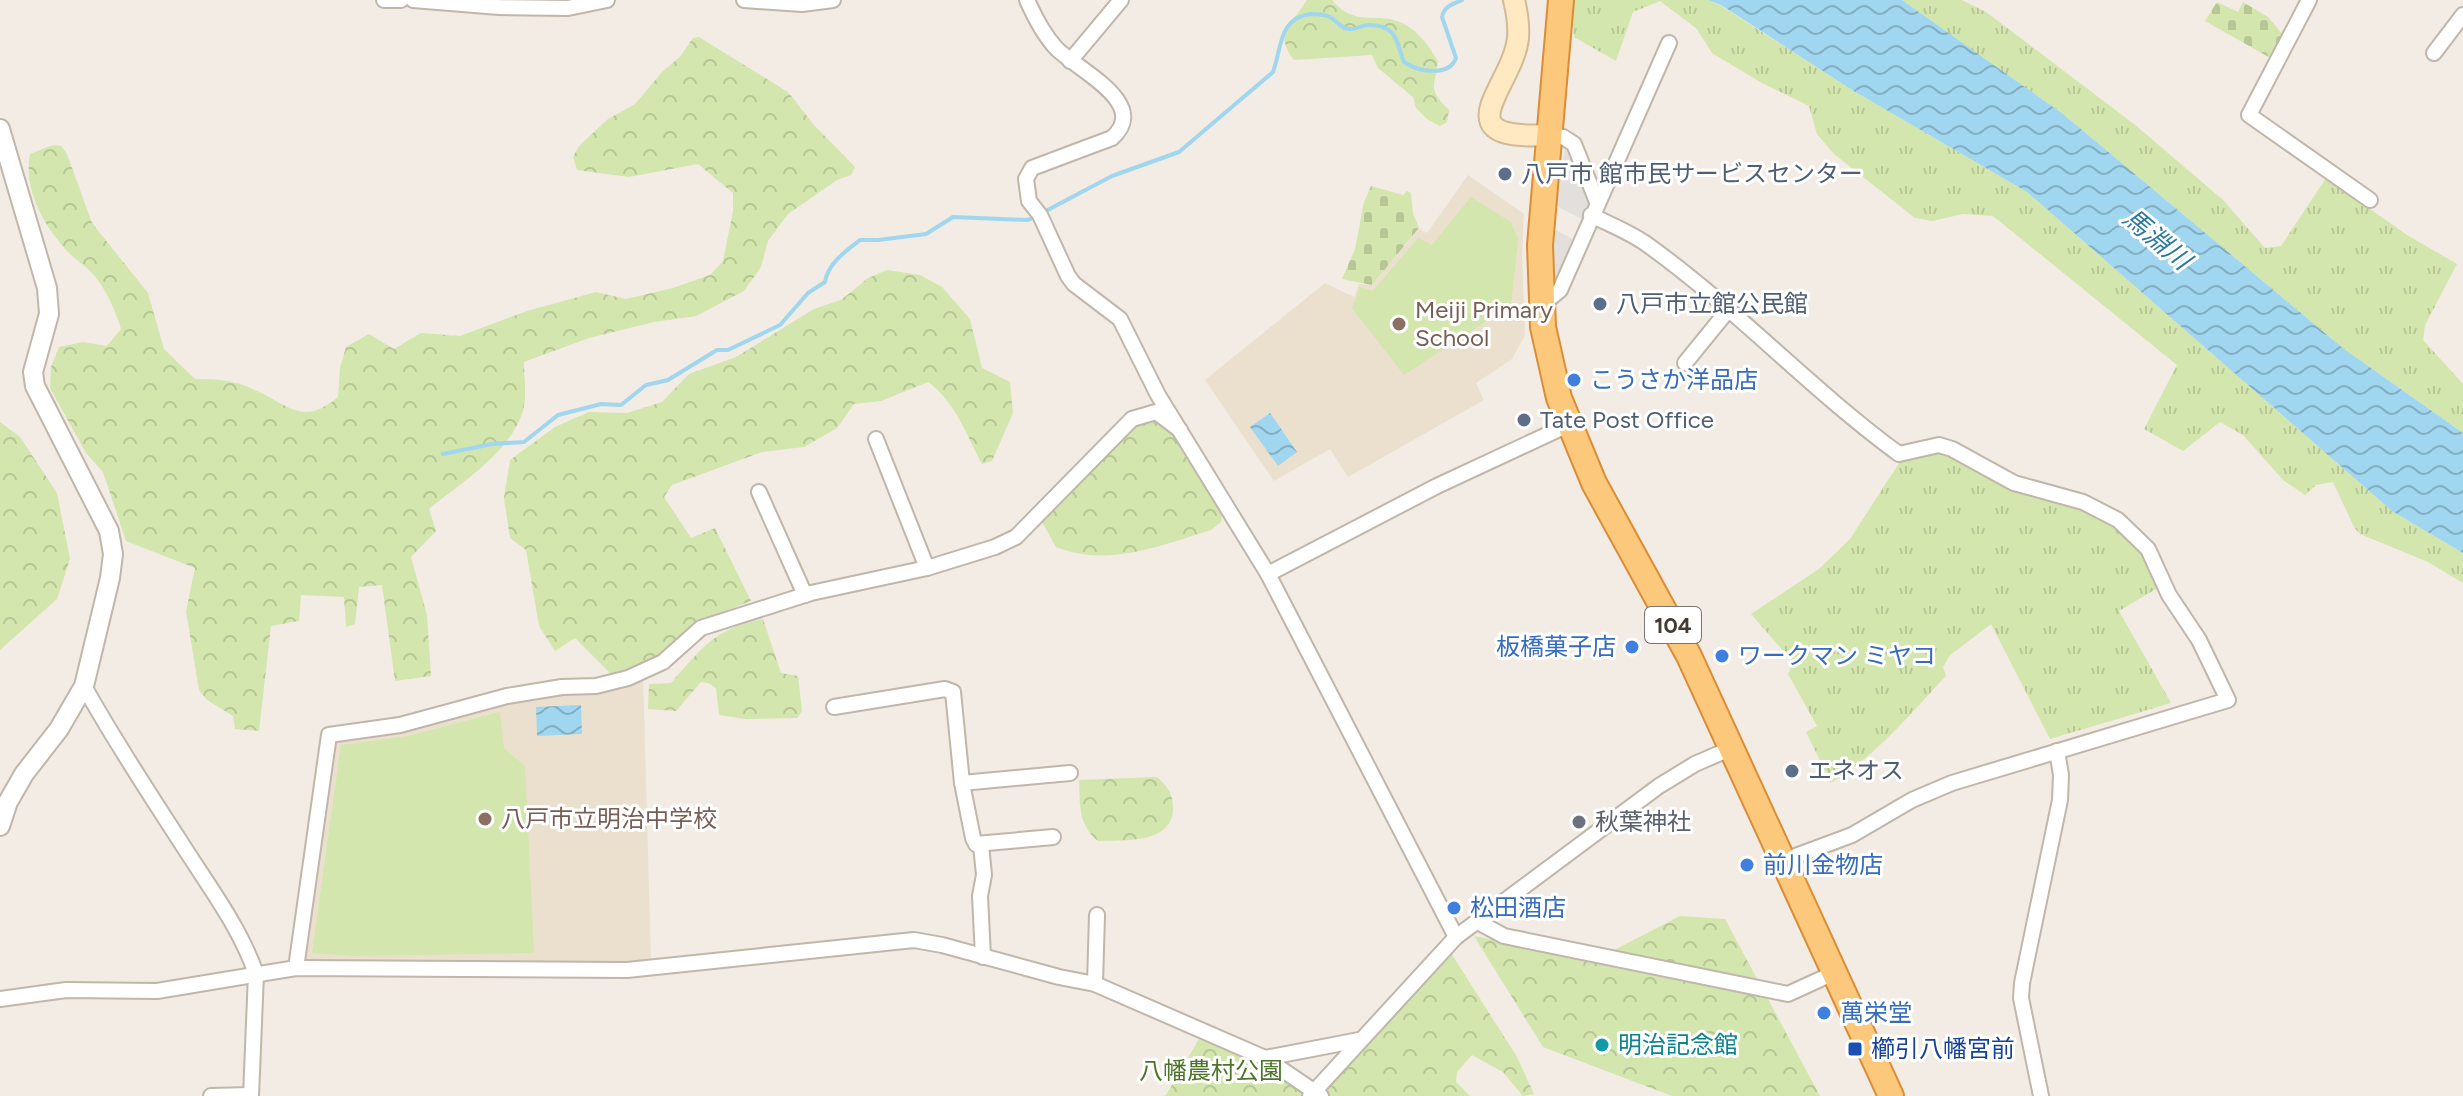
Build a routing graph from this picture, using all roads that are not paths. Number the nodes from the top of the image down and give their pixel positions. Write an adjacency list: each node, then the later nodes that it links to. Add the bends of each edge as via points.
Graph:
1 (384, 0): 2 (street)
2 (401, 0)
3 (413, 0): 4 (street, via 568,8)
4 (607, 0)
5 (744, 0): 6 (street)
6 (833, 0)
7 (1027, 0): 15 (street, via 1043,32)
8 (1121, 0): 15 (street)
9 (1514, 0): 17 (main road, via 1518,39 1488,112 1493,124 1514,137)
10 (1561, 0): 17 (highway, 104)
11 (2309, 0): 18 (street, via 2249,115)
12 (2463, 15): 14 (street)
13 (1669, 43): 19 (street)
14 (2434, 53)
15 (1070, 61): 24 (street, via 1121,104 1121,130 1032,168 1027,195 1074,284 1120,319)
16 (0, 129): 30 (street, via 47,288 49,314 33,372 35,386 109,531 113,554)
17 (1549, 135): 19 (street, via 1574,144); 20 (highway, 104, via 1540,234)
18 (2370, 200)
19 (1594, 208): 20 (street, via 1560,290); 21 (street)
20 (1541, 306): 23 (highway, 104)
21 (1729, 309): 22 (street); 33 (street, via 1833,404 1899,454 1939,445 1952,449 2014,483 2096,508 2118,520 2148,549 2228,700)
22 (1685, 363)
23 (1568, 425): 28 (street); 32 (highway, 104)
24 (1180, 430): 27 (street, via 1156,412 1132,419 1016,537); 28 (street)
25 (876, 439): 27 (street)
26 (759, 492): 29 (street)
27 (927, 568): 29 (street)
28 (1268, 574): 42 (street)
29 (805, 595): 44 (street, via 701,628 663,662 628,678 507,696 400,725 329,735)
30 (84, 686): 36 (street, via 24,774); 46 (street, via 211,889)
31 (834, 707): 35 (street, via 953,692)
32 (1732, 748): 39 (highway, 104); 41 (street, via 1659,786)
33 (2057, 751): 39 (street, via 1952,783 1852,835); 55 (street, via 2060,800 2021,998)
34 (1070, 773): 35 (street)
35 (962, 783): 38 (street, via 973,838)
36 (0, 826)
37 (1053, 837): 38 (street)
38 (981, 845): 43 (street)
39 (1782, 861): 45 (highway, 104)
40 (1097, 915): 47 (street)
41 (1478, 922): 42 (street); 45 (street, via 1504,936 1788,994)
42 (1456, 937): 49 (street)
43 (983, 957): 44 (street, via 914,940 627,970); 47 (street)
44 (296, 968): 46 (street)
45 (1834, 973): 54 (highway, 104)
46 (256, 974): 48 (street, via 157,991 66,990); 52 (street)
47 (1095, 984): 50 (street)
48 (0, 999)
49 (1359, 1040): 50 (street); 51 (street)
50 (1265, 1058): 51 (street)
51 (1314, 1094)
52 (251, 1095): 53 (street)
53 (211, 1096)
54 (1891, 1096)
55 (2041, 1096)

